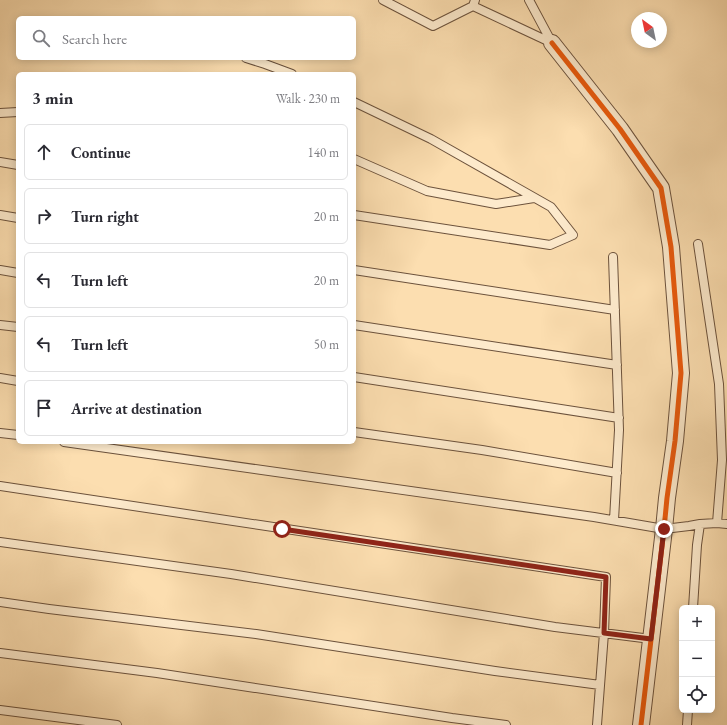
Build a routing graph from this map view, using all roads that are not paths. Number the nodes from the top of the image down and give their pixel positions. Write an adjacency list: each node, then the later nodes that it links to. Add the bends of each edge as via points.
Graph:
1 (382, 0): 3 (lane, via 433,26)
2 (529, 0): 4 (lane)
3 (474, 3): 4 (lane)
4 (552, 43): 41 (street, via 620,129 662,188 681,374)
5 (252, 60): 6 (lane)
6 (287, 72)
7 (356, 103): 13 (lane, via 431,139)
8 (16, 112): 9 (lane)
9 (0, 113)
10 (356, 160): 13 (lane, via 427,191 496,204)
11 (0, 162): 12 (lane)
12 (16, 165)
13 (534, 198): 15 (lane, via 551,207 573,235 550,245)
14 (0, 215): 16 (lane)
15 (356, 215)
16 (16, 218)
17 (698, 244): 38 (lane, via 719,384 722,460)
18 (613, 258): 22 (lane)
19 (0, 270): 21 (lane)
20 (356, 270): 22 (lane)
21 (16, 273)
22 (615, 310): 26 (lane)
23 (0, 324): 25 (lane)
24 (356, 325): 26 (lane)
25 (16, 327)
26 (617, 365): 30 (lane)
27 (356, 377): 30 (lane)
28 (0, 378): 29 (lane)
29 (16, 381)
30 (619, 418): 35 (lane)
31 (356, 432): 35 (lane)
32 (0, 433): 33 (lane)
33 (16, 435)
34 (78, 444): 37 (lane)
35 (617, 472): 37 (lane)
36 (0, 486): 45 (lane, via 606,577)
37 (614, 520): 41 (lane)
38 (717, 523): 39 (lane); 40 (lane)
39 (700, 524): 41 (lane); 44 (lane)
40 (727, 524)
41 (664, 529): 46 (street)
42 (0, 542): 45 (lane, via 231,574)
43 (0, 602): 48 (lane, via 256,634)
44 (693, 605)
45 (604, 633): 46 (lane); 48 (lane)
46 (651, 639): 54 (street)
47 (0, 653): 52 (lane)
48 (600, 685): 53 (lane)
49 (0, 710): 51 (lane)
50 (688, 713): 55 (lane)
51 (117, 725)
52 (506, 725)
53 (597, 725)
54 (641, 725)
55 (687, 725)

